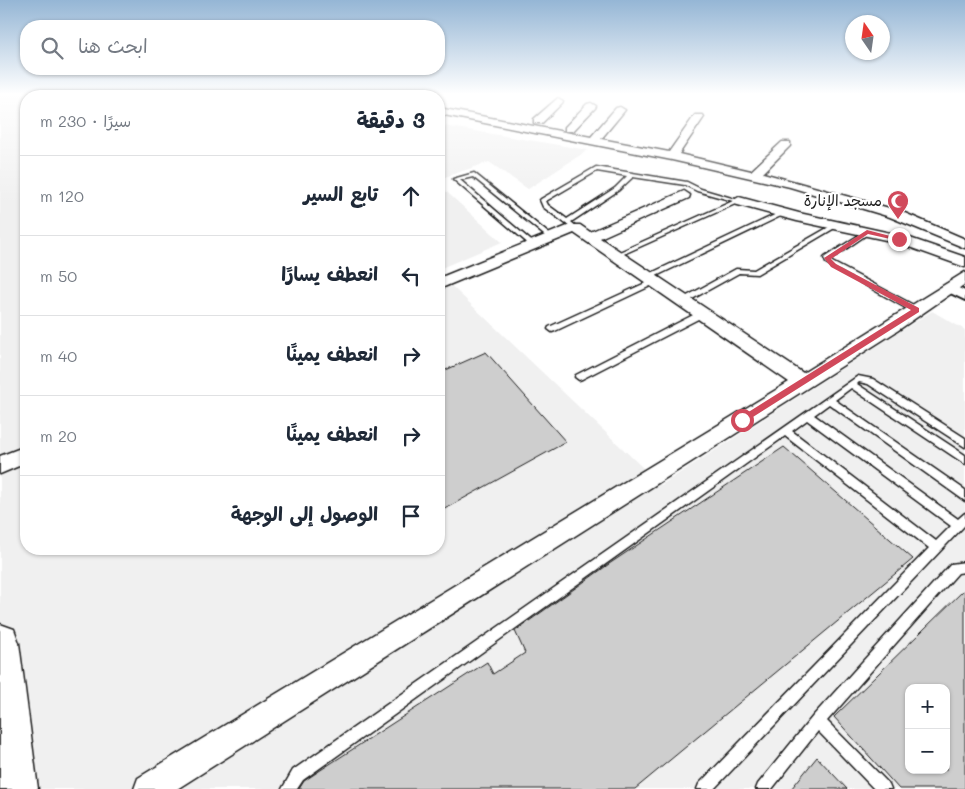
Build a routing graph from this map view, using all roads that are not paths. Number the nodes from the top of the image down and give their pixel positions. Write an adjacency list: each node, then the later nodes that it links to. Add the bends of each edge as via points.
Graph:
1 (541, 131): 5 (street)
2 (571, 131): 5 (street)
3 (598, 131): 5 (street)
4 (689, 131): 7 (street)
5 (588, 140): 7 (street)
6 (786, 144): 9 (street)
7 (672, 156): 9 (street)
8 (631, 176): 10 (lane, via 687,184); 14 (lane); 14 (lane, via 592,170 543,200 545,206)
9 (753, 176): 19 (street, via 870,205 919,222)
10 (699, 190): 11 (lane); 12 (lane)
11 (684, 195): 17 (street)
12 (740, 201): 13 (street); 21 (lane)
13 (783, 213): 15 (street); 23 (lane)
14 (571, 225): 17 (street); 18 (street)
15 (836, 225): 16 (street); 26 (lane, via 755,272 738,271)
16 (867, 232): 22 (street, via 899,239); 27 (lane, via 827,258 829,263)
17 (591, 237): 21 (street)
18 (551, 238): 20 (street); 20 (lane, via 474,175 456,179)
19 (965, 244)
20 (533, 245): 24 (street)
21 (617, 255): 23 (street)
22 (965, 262)
23 (652, 279): 26 (street); 29 (lane)
24 (445, 282)
25 (960, 287): 27 (street)
26 (682, 301): 28 (street)
27 (916, 310): 31 (street)
28 (701, 314): 30 (lane); 31 (street)
29 (552, 329)
30 (579, 377)
31 (802, 381): 47 (street)
32 (851, 384): 33 (lane); 36 (lane, via 858,379 870,381); 38 (lane)
33 (829, 400): 34 (lane); 40 (lane)
34 (807, 415): 35 (lane); 41 (lane)
35 (785, 431): 42 (lane); 48 (lane, via 298,775)
36 (965, 443)
37 (20, 457): 39 (street)
38 (965, 460)
39 (0, 465)
40 (965, 496)
41 (962, 522): 42 (lane)
42 (937, 548): 49 (lane)
43 (965, 567): 45 (lane, via 955,568)
44 (0, 643): 46 (main road)
45 (818, 720): 50 (lane); 51 (lane)
46 (16, 789)
47 (149, 789)
48 (289, 789)
49 (704, 789)
50 (763, 789)
51 (884, 789)

